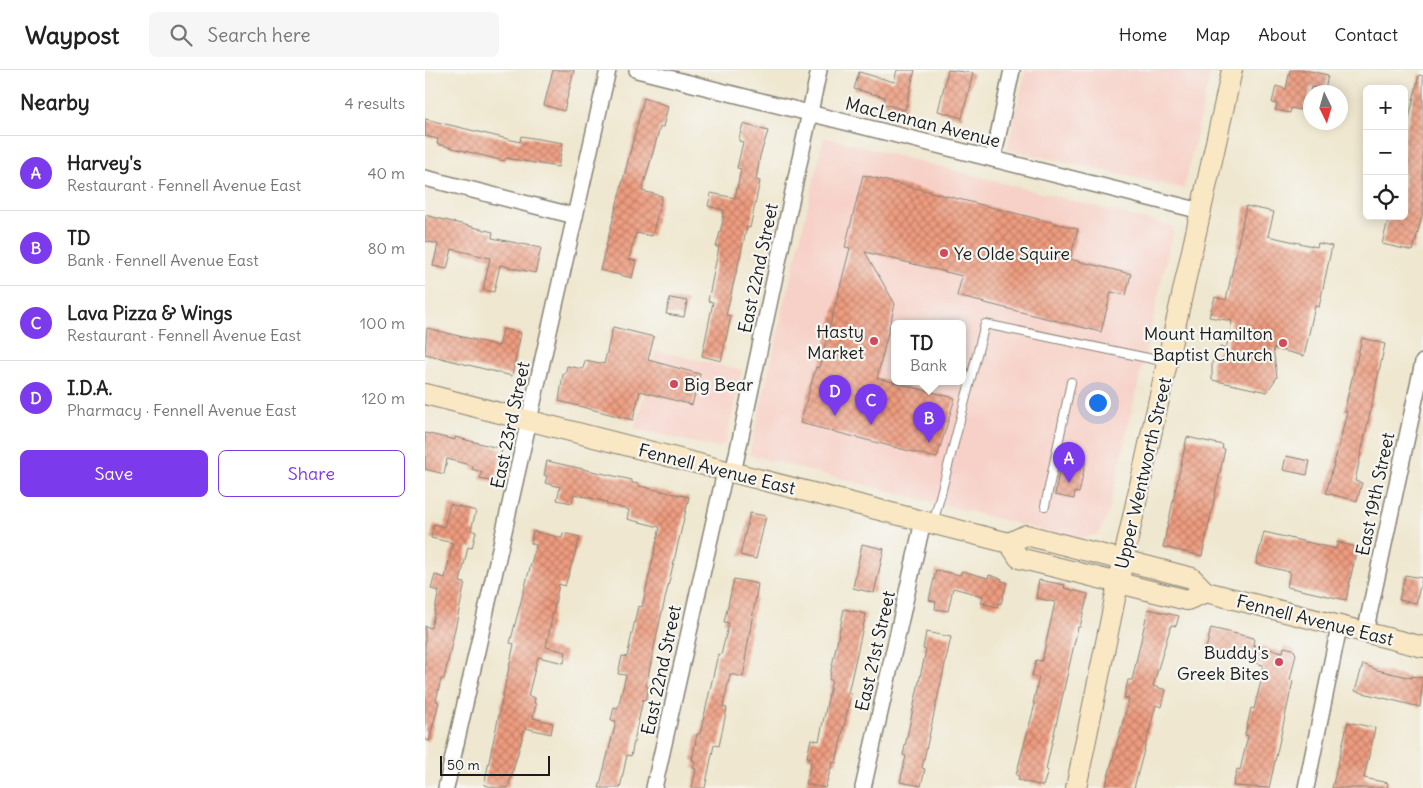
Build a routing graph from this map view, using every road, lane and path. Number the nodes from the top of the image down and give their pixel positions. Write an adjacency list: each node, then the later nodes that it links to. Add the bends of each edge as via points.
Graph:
1 (609, 70): 10 (street, East 23rd Street)
2 (637, 70): 6 (street, MacLennan Avenue)
3 (819, 70): 6 (street, East 22nd Street)
4 (1012, 70): 7 (street)
5 (1232, 70): 9 (main road, Upper Wentworth Street)
6 (810, 113): 7 (street, MacLennan Avenue); 16 (street, East 22nd Street)
7 (993, 158): 9 (street, MacLennan Avenue)
8 (425, 178): 10 (street)
9 (1201, 212): 11 (main road, Upper Wentworth Street)
10 (575, 216): 15 (street, East 23rd Street)
11 (1167, 362): 18 (lane, via 985,324); 20 (main road, Upper Wentworth Street)
12 (1423, 362): 24 (street, East 19th Street)
13 (1071, 382): 17 (lane)
14 (425, 394): 15 (main road, Fennell Avenue East)
15 (531, 422): 16 (main road, Fennell Avenue East); 26 (street, East 23rd Street)
16 (729, 472): 18 (main road, Fennell Avenue East); 27 (street, East 22nd Street)
17 (1045, 506)
18 (928, 522): 19 (main road, Fennell Avenue East); 28 (street, East 21st Street)
19 (1009, 543): 20 (main road, Fennell Avenue East, via 1026,535); 21 (main road, via 1019,558)
20 (1123, 561): 21 (main road, Upper Wentworth Street); 22 (main road, Fennell Avenue East, via 1192,578)
21 (1118, 584): 22 (main road, via 1187,600); 29 (main road, Upper Wentworth Street)
22 (1206, 592): 23 (main road, Fennell Avenue East)
23 (1339, 627): 24 (main road, Fennell Avenue East); 30 (street)
24 (1365, 633): 25 (main road, Fennell Avenue East)
25 (1423, 647)
26 (446, 788)
27 (654, 788)
28 (863, 788)
29 (1076, 788)
30 (1306, 788)

